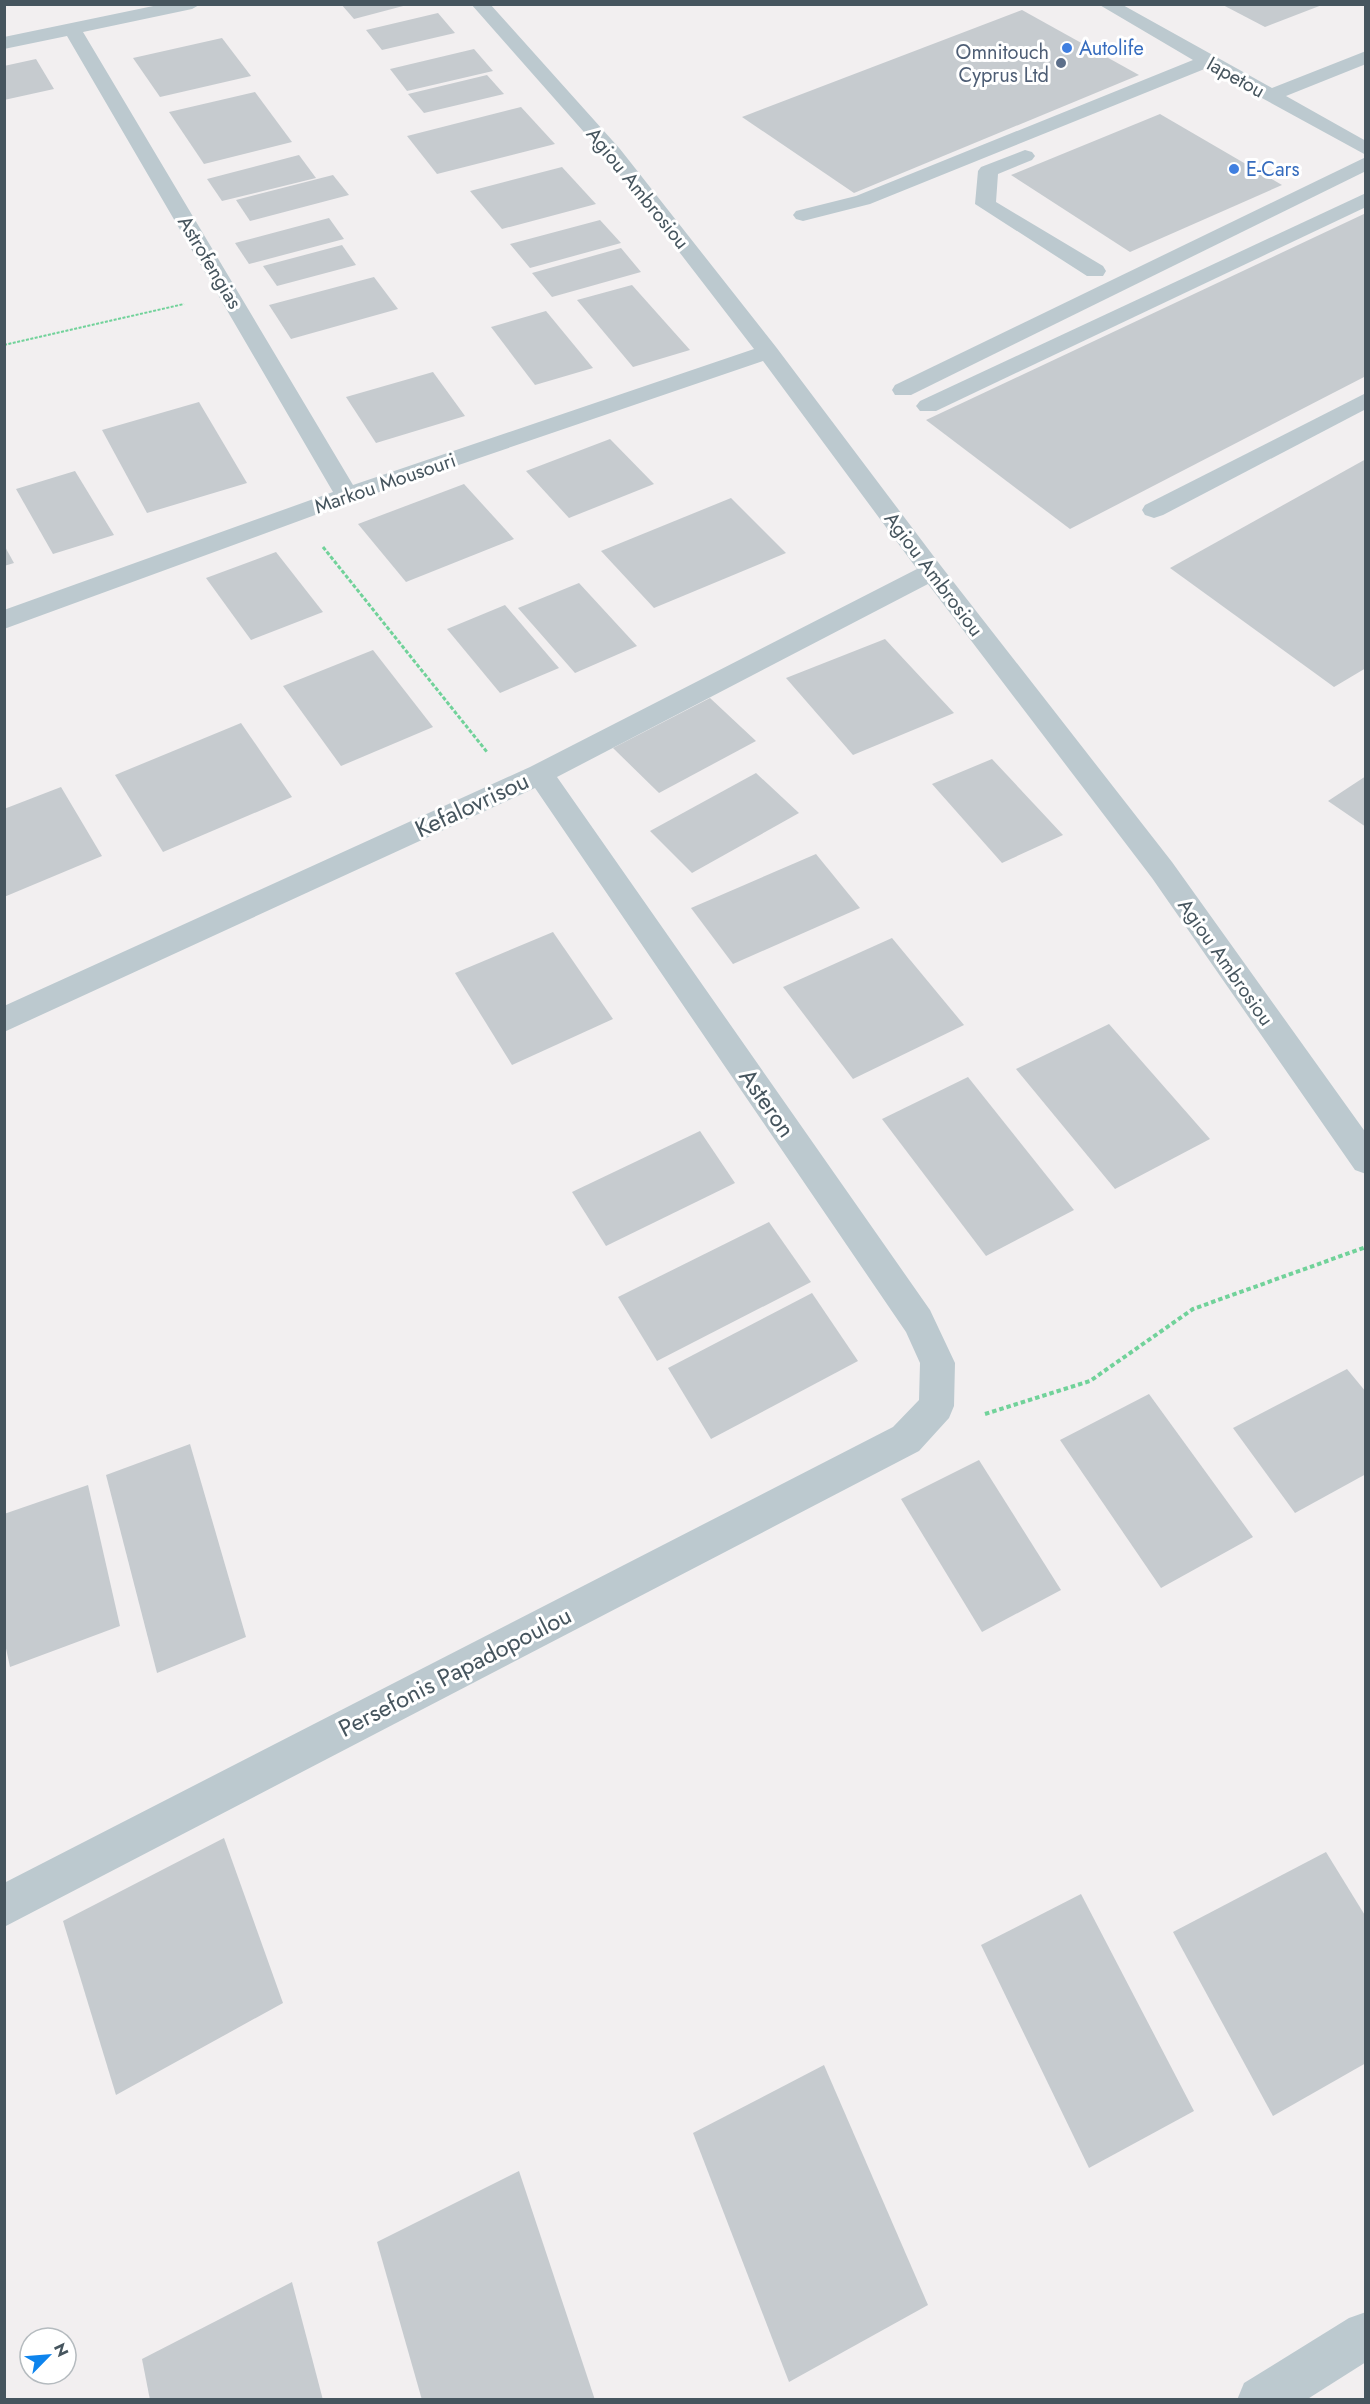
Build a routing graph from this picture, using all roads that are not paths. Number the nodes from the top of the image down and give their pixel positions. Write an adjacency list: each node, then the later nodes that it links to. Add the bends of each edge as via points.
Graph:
1 (192, 4): 4 (street)
2 (480, 4): 15 (street, Agiou Ambrosiou, via 613,153)
3 (1107, 4): 7 (street, Iapetou)
4 (72, 29): 5 (street); 19 (street, Astrofengias)
5 (4, 43)
6 (1365, 57): 9 (street)
7 (1208, 61): 8 (street, Iapetou); 13 (street, via 863,200)
8 (1230, 74): 9 (street, Iapetou); 14 (street, via 988,171 985,204)
9 (1270, 96): 10 (street, Iapetou)
10 (1365, 149)
11 (1365, 163): 16 (street)
12 (1365, 199): 18 (street)
13 (803, 215)
14 (1095, 271)
15 (768, 352): 19 (street, Markou Mousouri); 21 (street, Agiou Ambrosiou)
16 (903, 390)
17 (1365, 400): 20 (street)
18 (928, 406)
19 (347, 495): 22 (street, Markou Mousouri)
20 (1154, 510)
21 (932, 572): 23 (street, Kefalovrisou); 25 (street, Agiou Ambrosiou, via 1162,870)
22 (4, 620)
23 (527, 779): 24 (street, Kefalovrisou); 26 (street, Asteron, via 918,1321 938,1364 936,1406)
24 (4, 1020)
25 (1365, 1160)
26 (906, 1439): 27 (street, Persefonis Papadopoulou)
27 (4, 1906)
28 (1365, 2335): 29 (street)
29 (1262, 2400)

